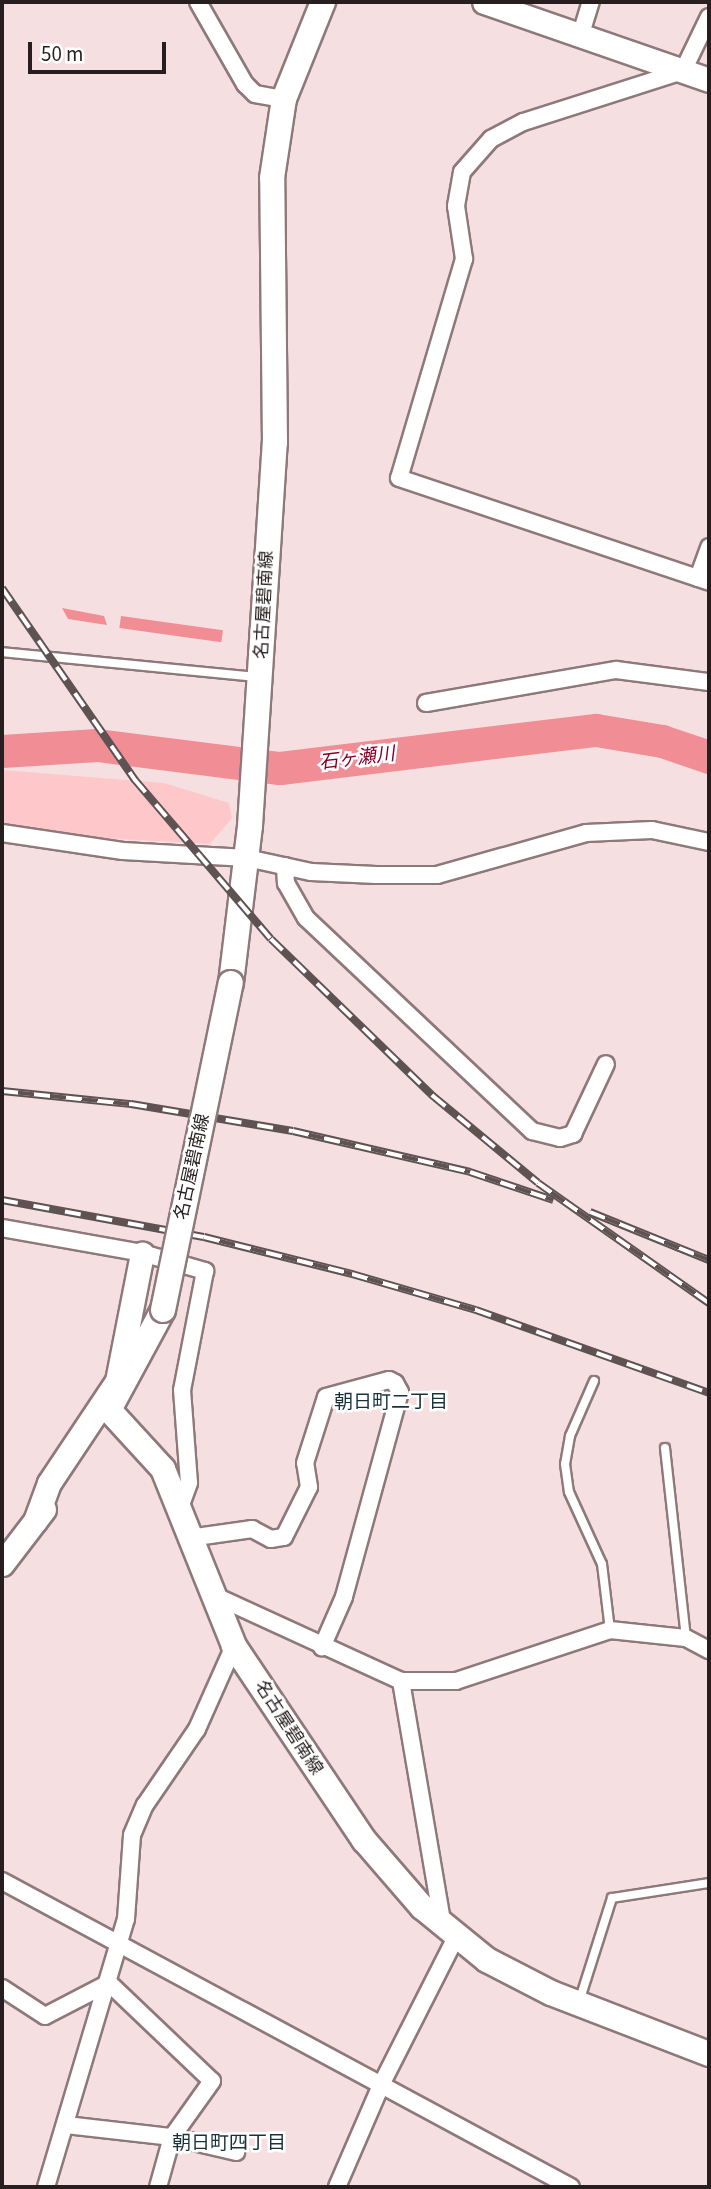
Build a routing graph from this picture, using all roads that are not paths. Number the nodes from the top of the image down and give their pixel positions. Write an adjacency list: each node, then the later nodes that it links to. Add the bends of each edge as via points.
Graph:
1 (198, 2): 9 (street, via 245,84 255,94)
2 (323, 2): 9 (main road, 名古屋碧南線)
3 (484, 2): 6 (street)
4 (591, 2): 6 (street)
5 (709, 17): 7 (street)
6 (580, 37): 7 (street)
7 (683, 71): 8 (street); 11 (street, via 523,122 491,139 462,172 456,206 464,259 399,478)
8 (709, 80)
9 (284, 99): 14 (main road, 名古屋碧南線, via 272,178 275,443)
10 (709, 547): 11 (street)
11 (704, 580)
12 (2, 652): 14 (lane)
13 (709, 682): 15 (street, via 616,670)
14 (260, 685): 18 (main road, 名古屋碧南線)
15 (426, 703)
16 (2, 833): 18 (street, via 123,851)
17 (709, 842): 19 (street, via 652,830 586,833 437,875 311,872)
18 (247, 858): 19 (street); 24 (main road, 名古屋碧南線, bridge, via 231,984 163,1310)
19 (285, 866): 20 (street, via 286,883 306,918 532,1131 560,1138 573,1134)
20 (606, 1063)
21 (2, 1228): 22 (street)
22 (142, 1253): 26 (street, via 205,1270 182,1390 189,1483); 27 (street, via 117,1381 49,1483)
23 (594, 1381): 31 (lane, via 570,1436 565,1464 569,1492 602,1564)
24 (108, 1410): 26 (main road, 名古屋碧南線, via 146,1445 163,1469); 27 (street, via 95,1439)
25 (665, 1448): 32 (lane)
26 (179, 1510): 28 (main road, 名古屋碧南線)
27 (35, 1521): 29 (street)
28 (189, 1538): 30 (main road, 名古屋碧南線); 34 (street, via 252,1530 271,1539 284,1537 309,1488 305,1463 326,1397 389,1380 394,1383 400,1392 344,1597)
29 (2, 1564)
30 (210, 1594): 33 (main road, 名古屋碧南線); 34 (street)
31 (610, 1630): 32 (street); 36 (street, via 456,1681)
32 (686, 1638): 35 (street)
33 (234, 1646): 39 (main road, 名古屋碧南線, via 364,1840); 40 (street, via 197,1729 145,1805 132,1835 127,1919)
34 (322, 1647): 36 (street)
35 (709, 1650)
36 (401, 1681): 39 (street)
37 (2, 1881): 40 (street)
38 (709, 1883): 43 (lane, via 612,1898)
39 (450, 1932): 43 (main road, 名古屋碧南線, via 487,1960); 45 (street)
40 (117, 1942): 41 (street); 45 (street)
41 (109, 1983): 42 (street, via 46,2016); 46 (street); 47 (street, via 212,2081)
42 (2, 1988)
43 (579, 2004): 44 (main road, 名古屋碧南線)
44 (709, 2054)
45 (382, 2083): 51 (street); 52 (street)
46 (66, 2125): 47 (street); 49 (street)
47 (172, 2137): 48 (street); 50 (street)
48 (236, 2152)
49 (46, 2187)
50 (158, 2187)
51 (337, 2187)
52 (571, 2187)

